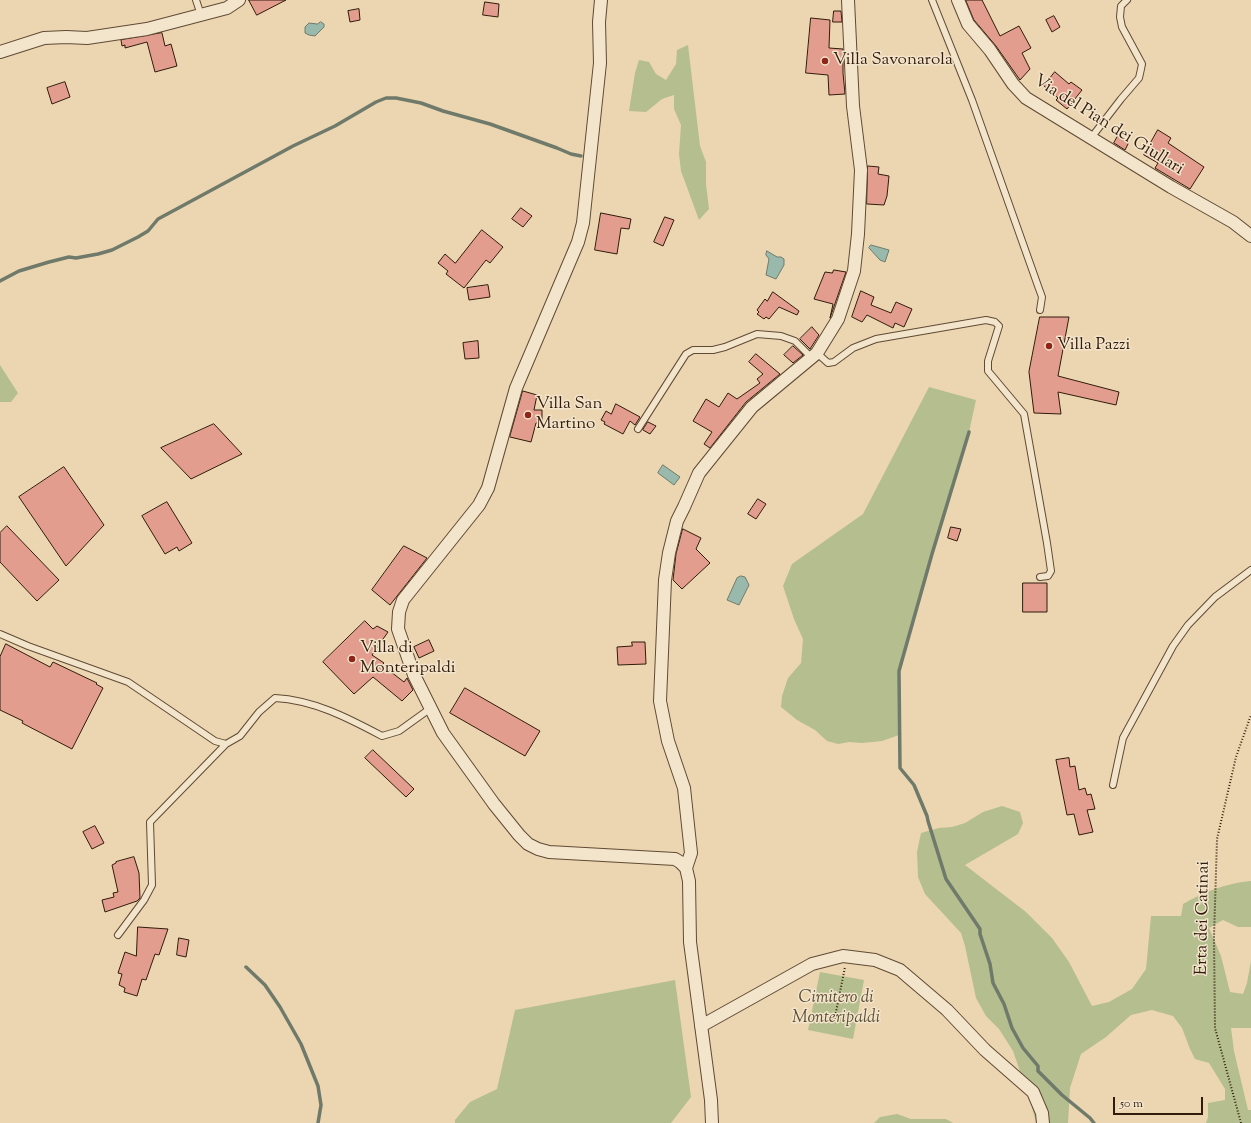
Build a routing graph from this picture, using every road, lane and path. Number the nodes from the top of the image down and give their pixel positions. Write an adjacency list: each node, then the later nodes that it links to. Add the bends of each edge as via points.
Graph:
1 (196, 0): 8 (lane)
2 (239, 0): 8 (street, via 227,8)
3 (601, 0): 18 (street, via 600,63 583,222 578,242 516,388 488,488 479,505 403,600 399,612 398,629 414,675)
4 (848, 0): 13 (street, via 853,106 861,170 858,234 854,271 838,319)
5 (932, 0): 12 (lane, via 972,100 1042,297)
6 (958, 0): 10 (street, Via del Pian dei Giullari, via 968,24 1026,98)
7 (1127, 0): 10 (lane, via 1121,6 1120,17 1122,27 1142,64 1139,78)
8 (200, 15): 9 (street, via 112,35 44,38)
9 (0, 52)
10 (1091, 138): 11 (street, Via del Pian dei Giullari, via 1234,222)
11 (1251, 236)
12 (1040, 310)
13 (814, 355): 14 (lane, via 795,341 781,336 757,334 725,347 693,350 686,354); 16 (lane, via 828,363 834,362 853,348 876,339 986,320 995,322 998,326 988,361 988,371 1024,414 1026,420 1050,571 1048,576); 22 (street, via 752,407 699,473 677,521 665,580 660,701 668,741 684,788 691,853)
14 (638, 429)
15 (1251, 570): 21 (lane, via 1215,597 1188,625 1174,646 1123,738)
16 (1040, 577)
17 (0, 634): 20 (lane, via 128,682 215,740)
18 (431, 708): 20 (lane, via 399,731 382,736 314,704 275,698 259,712 240,736); 22 (street, via 444,733 494,804 528,844 549,852 674,859)
19 (1251, 716): 29 (path, Erta dei Catinai, via 1236,757 1217,839 1214,937 1215,1028)
20 (226, 744): 23 (lane, via 150,822 152,885)
21 (1113, 785)
22 (686, 868): 26 (street, via 690,942)
23 (118, 935)
24 (847, 956): 25 (path); 26 (street, via 812,964); 28 (street, via 875,960 900,970 947,1010 985,1050 1033,1092 1042,1113)
25 (834, 1022)
26 (701, 1026): 27 (street)
27 (712, 1123)
28 (1043, 1123)
29 (1241, 1123)

